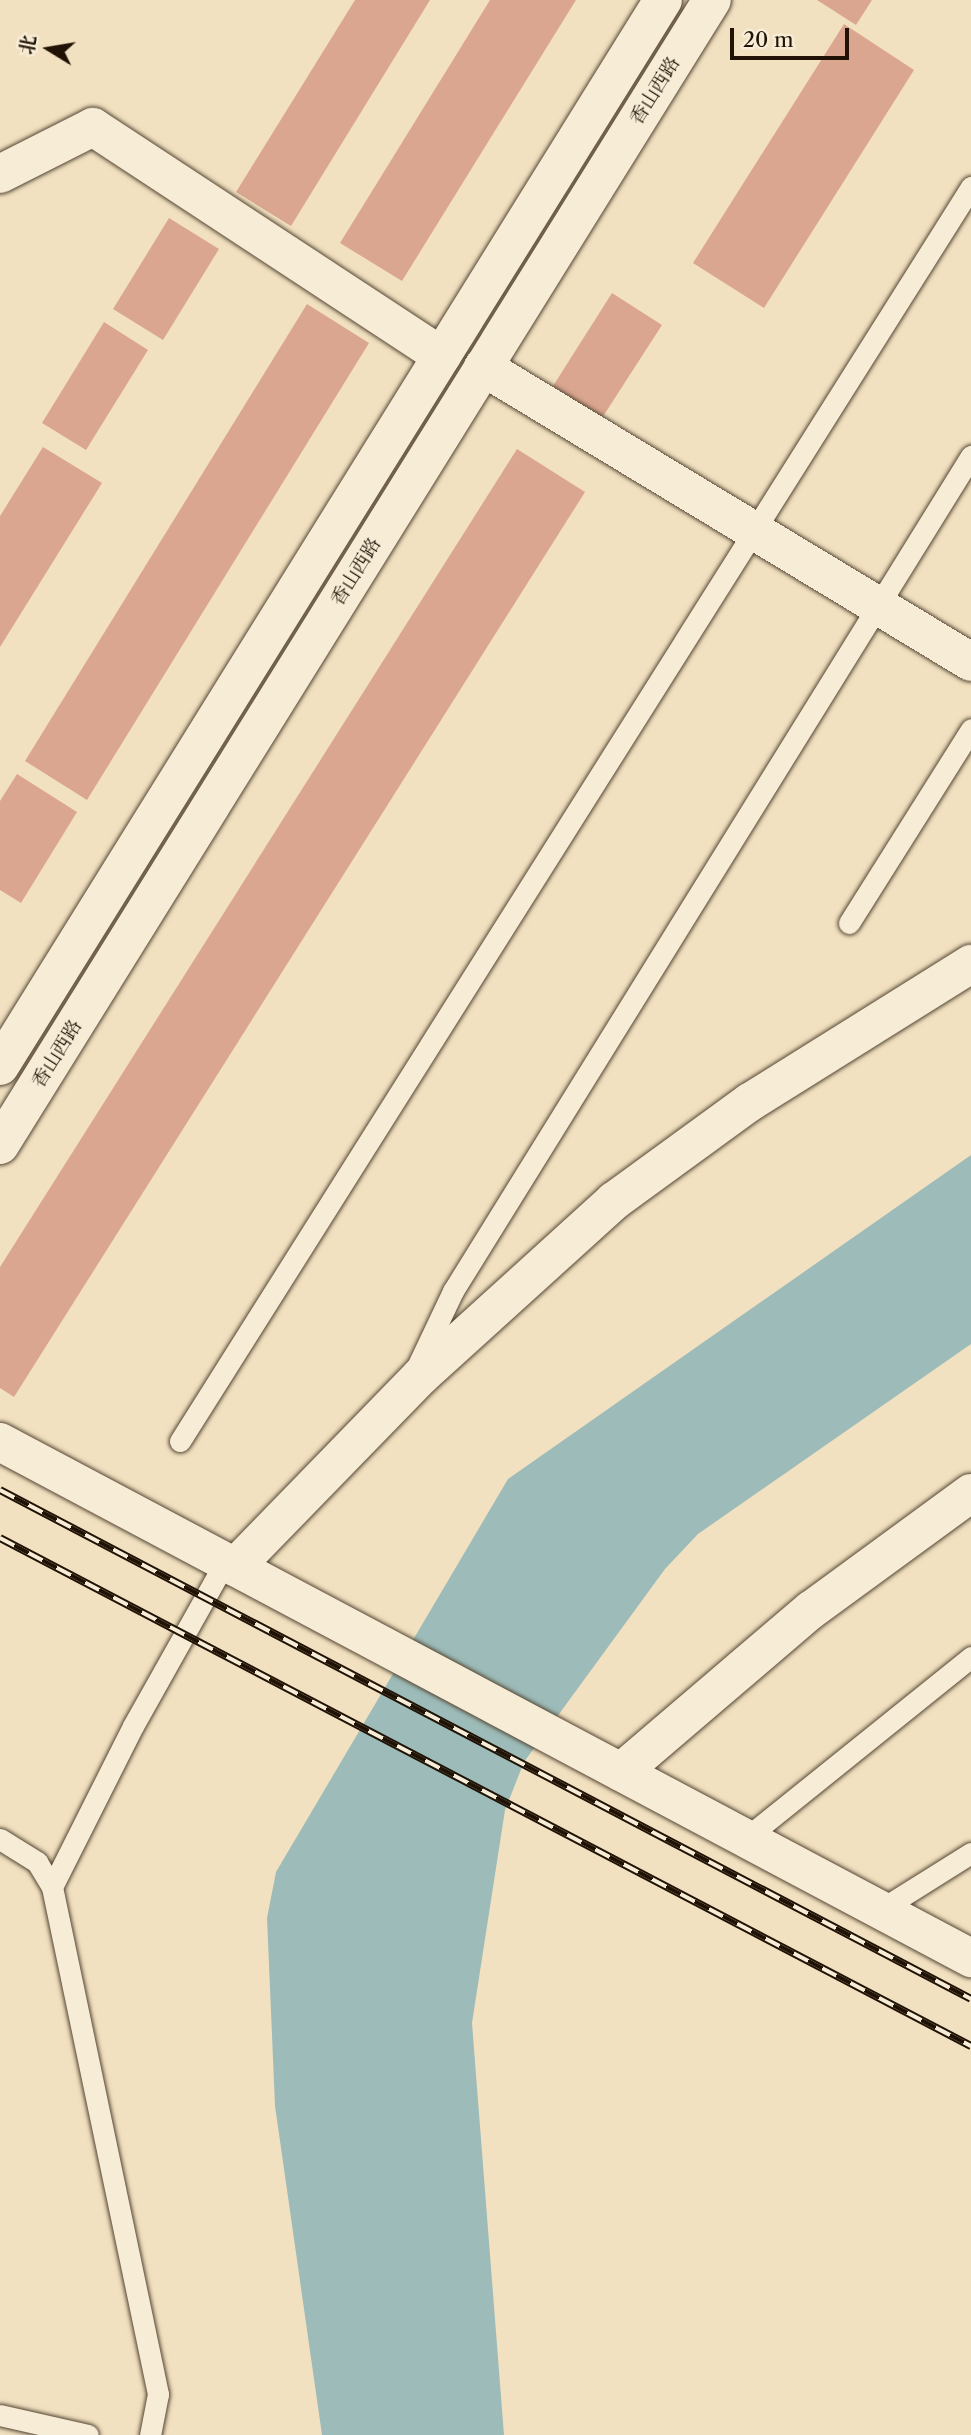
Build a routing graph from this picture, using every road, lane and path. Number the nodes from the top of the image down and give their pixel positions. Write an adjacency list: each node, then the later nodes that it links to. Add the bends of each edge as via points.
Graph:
1 (663, 0): 5 (street)
2 (712, 0): 6 (street, 香山西路)
3 (0, 174): 5 (street, via 93,127)
4 (971, 187): 8 (lane)
5 (441, 356): 14 (street)
6 (483, 367): 8 (street); 15 (street, 香山西路)
7 (971, 456): 9 (lane)
8 (755, 531): 9 (street); 17 (lane)
9 (878, 606): 10 (street); 16 (lane, via 453,1291)
10 (971, 662)
11 (971, 729): 12 (lane)
12 (849, 923)
13 (971, 964): 16 (street, via 681,1150 564,1243)
14 (0, 1066)
15 (0, 1145)
16 (404, 1392): 20 (street)
17 (180, 1441)
18 (0, 1442): 20 (street)
19 (971, 1493): 22 (street)
20 (230, 1564): 22 (street); 26 (lane, via 133,1726)
21 (971, 1657): 23 (lane)
22 (609, 1766): 23 (street)
23 (746, 1838): 27 (street)
24 (0, 1839): 26 (lane, via 37,1863)
25 (971, 1853): 27 (lane)
26 (52, 1887): 31 (lane, via 158,2394)
27 (880, 1910): 28 (street)
28 (971, 1958)
29 (0, 2416): 30 (lane)
30 (88, 2435)
31 (149, 2435)

